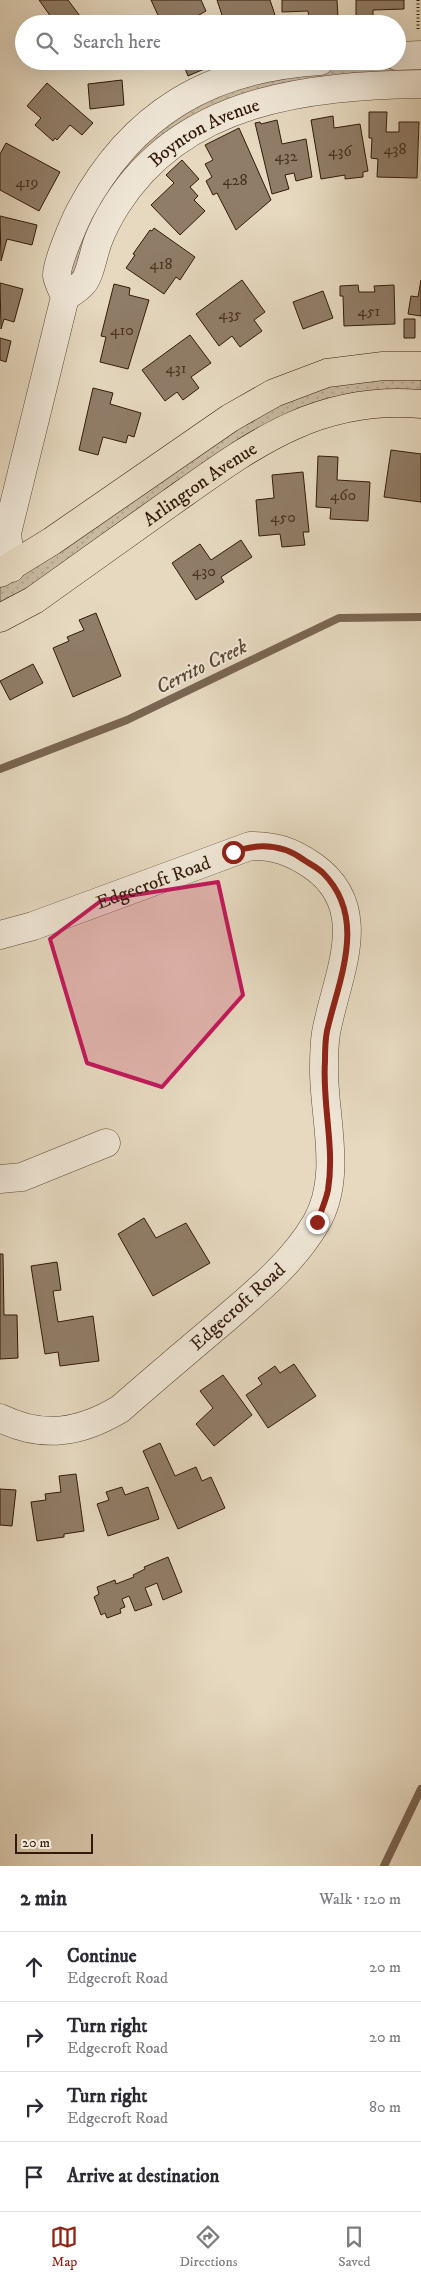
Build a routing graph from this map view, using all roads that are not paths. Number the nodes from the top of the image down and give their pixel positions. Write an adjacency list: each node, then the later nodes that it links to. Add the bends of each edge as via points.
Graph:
1 (420, 42): 2 (street)
2 (406, 51)
3 (263, 70): 5 (street, Boynton Avenue, via 199,89 153,118 122,147 91,191 72,226 57,275)
4 (421, 84): 5 (street, Boynton Avenue, via 284,95 229,112 181,138 146,166 117,204 99,239 84,282)
5 (65, 297): 8 (street, via 7,533)
6 (421, 366): 8 (main road, Arlington Avenue, via 382,366 327,373 274,393 230,418)
7 (421, 404): 9 (main road, Arlington Avenue, via 396,402 338,408 297,423 250,447 34,600)
8 (6, 571)
9 (0, 618)
10 (0, 935): 13 (street, Edgecroft Road, via 33,926 250,846 273,846 300,857 323,873 341,901 348,927 346,959 326,1033 328,1191 317,1222 293,1256 265,1285 120,1409 98,1422 50,1431 16,1426)
11 (106, 1142): 12 (street, via 22,1177)
12 (0, 1179)
13 (0, 1418)

